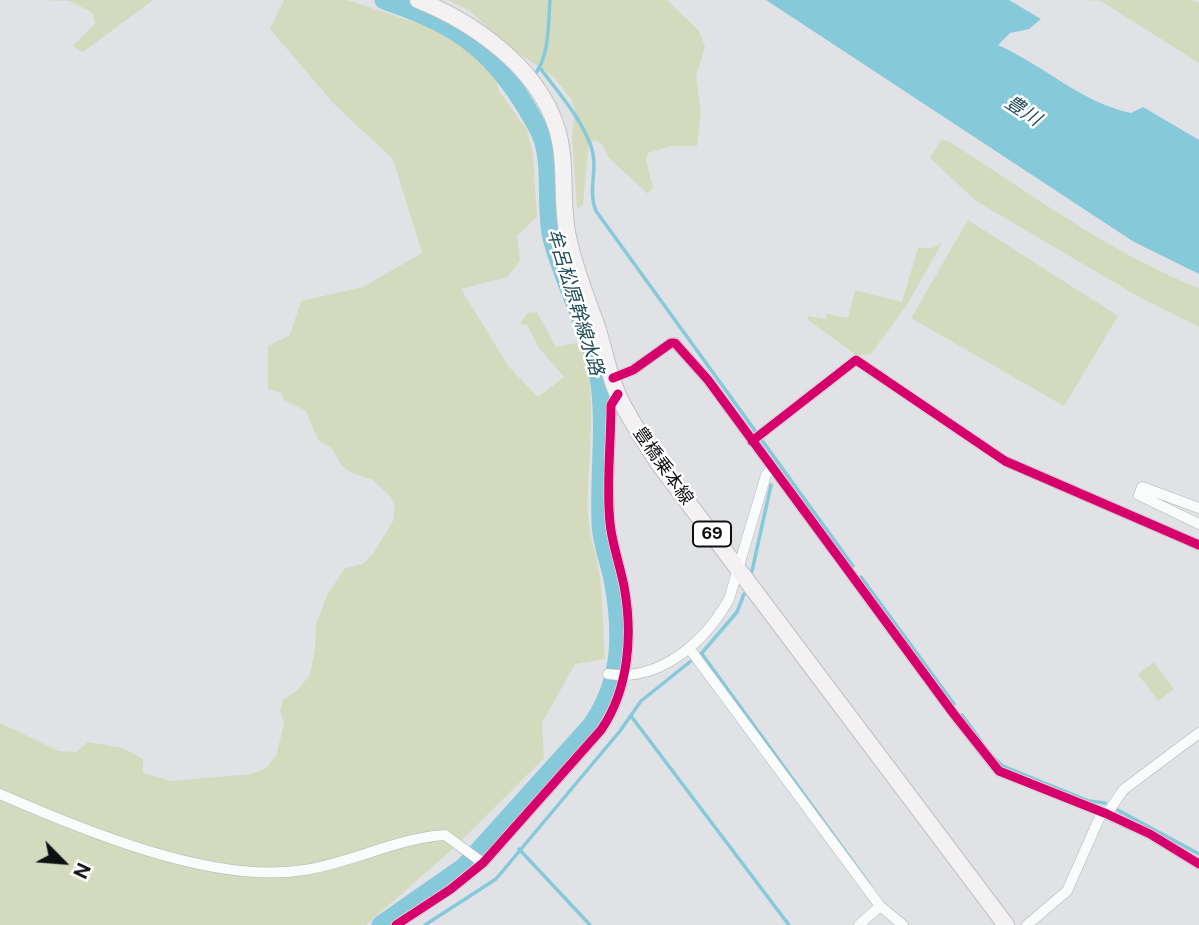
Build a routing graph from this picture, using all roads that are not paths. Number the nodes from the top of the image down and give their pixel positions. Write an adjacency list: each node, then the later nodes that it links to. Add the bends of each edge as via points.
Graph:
1 (418, 0): 2 (main road, 豊橋乗本線 / 69, via 485,36 524,74 556,126 568,240)
2 (612, 378): 3 (main road, 豊橋乗本線 / 69); 4 (street, via 675,343)
3 (618, 394): 9 (main road, 豊橋乗本線 / 69, via 659,464); 12 (street, via 611,405 609,510 627,606)
4 (753, 440): 5 (street); 8 (street, via 856,360 1005,461)
5 (772, 468): 9 (street); 15 (street, via 989,761 999,771)
6 (1199, 508): 7 (street, via 1142,487 1139,495)
7 (1199, 524)
8 (1199, 545)
9 (737, 568): 10 (street, via 721,613); 22 (main road, 豊橋乗本線 / 69)
10 (689, 648): 12 (street, via 654,669); 18 (street)
11 (608, 674): 12 (street)
12 (623, 675): 16 (street, via 615,710 601,730)
13 (1199, 733): 15 (street, via 1122,790)
14 (0, 794): 16 (street, via 150,851 246,871 305,870 445,835)
15 (1105, 813): 17 (street); 23 (street, via 1067,891)
16 (481, 862): 19 (street, via 451,889)
17 (1199, 864)
18 (880, 906): 20 (street); 21 (street)
19 (396, 925)
20 (859, 925)
21 (904, 925)
22 (1006, 925)
23 (1027, 925)

